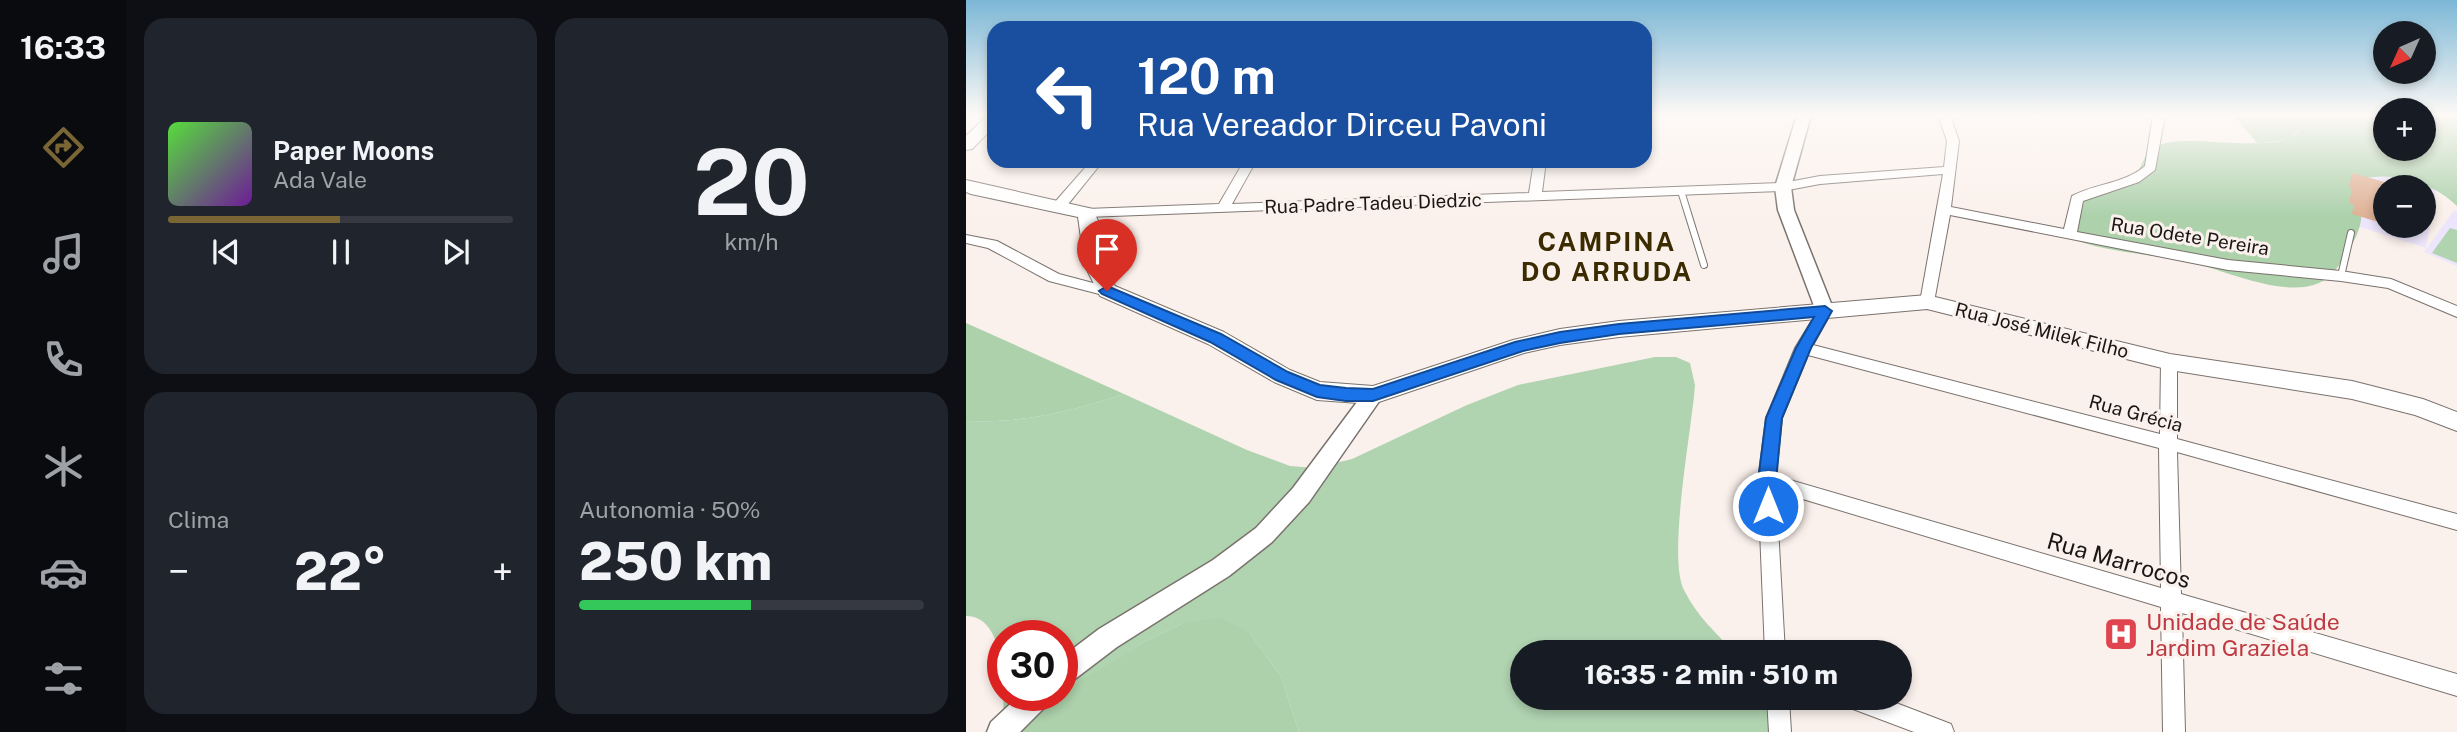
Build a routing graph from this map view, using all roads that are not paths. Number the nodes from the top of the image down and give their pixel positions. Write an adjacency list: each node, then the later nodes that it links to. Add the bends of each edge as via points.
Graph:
1 (1794, 149): 9 (street)
2 (1952, 149): 7 (street)
3 (2154, 149): 17 (street, via 2151,167 2133,182 2087,192 2077,199)
4 (1091, 168): 12 (street)
5 (1247, 168): 13 (street)
6 (1539, 168): 11 (street)
7 (1949, 170): 9 (street, Rua Padre Tadeu Diedzic); 14 (street)
8 (966, 185): 12 (main road, Rua Padre Tadeu Diedzic)
9 (1783, 187): 10 (street, Rua Padre Tadeu Diedzic); 23 (street, via 1786,210)
10 (1681, 191): 11 (street, Rua Padre Tadeu Diedzic); 19 (lane)
11 (1535, 197): 13 (street, Rua Padre Tadeu Diedzic)
12 (1060, 205): 15 (main road, Rua Padre Tadeu Diedzic)
13 (1223, 208): 15 (street, Rua Padre Tadeu Diedzic)
14 (1944, 211): 17 (street, Rua Odete Pereira); 22 (street)
15 (1086, 213): 21 (main road, via 1095,266)
16 (2351, 233): 20 (lane)
17 (2070, 235): 20 (street, Rua Odete Pereira, via 2228,265)
18 (966, 239): 21 (street, via 992,244 1054,278)
19 (1704, 265)
20 (2342, 276): 24 (street, Rua Odete Pereira, via 2391,284)
21 (1107, 291): 27 (main road, via 1216,338 1317,391)
22 (1927, 302): 23 (main road, Rua José Milek Filho); 26 (main road, Rua José Milek Filho)
23 (1825, 311): 25 (street); 27 (main road, via 1560,338 1521,346)
24 (2457, 312)
25 (1803, 348): 29 (street, Rua Grécia); 30 (street, via 1774,418)
26 (2169, 362): 28 (main road, Rua José Milek Filho, via 2388,397); 29 (street)
27 (1373, 395): 34 (street, via 1301,495 1264,535)
28 (2457, 422)
29 (2168, 443): 31 (street, Rua Grécia); 32 (street)
30 (1767, 481): 32 (street, Rua Marrocos); 33 (street)
31 (2457, 522)
32 (2171, 600): 35 (street, Rua Marrocos); 42 (street)
33 (1775, 640)
34 (1078, 661)
35 (2457, 685)
36 (1779, 710): 40 (street)
37 (1885, 710): 41 (street)
38 (1023, 711): 39 (street)
39 (1001, 732)
40 (1780, 732)
41 (1943, 732)
42 (2174, 732)

